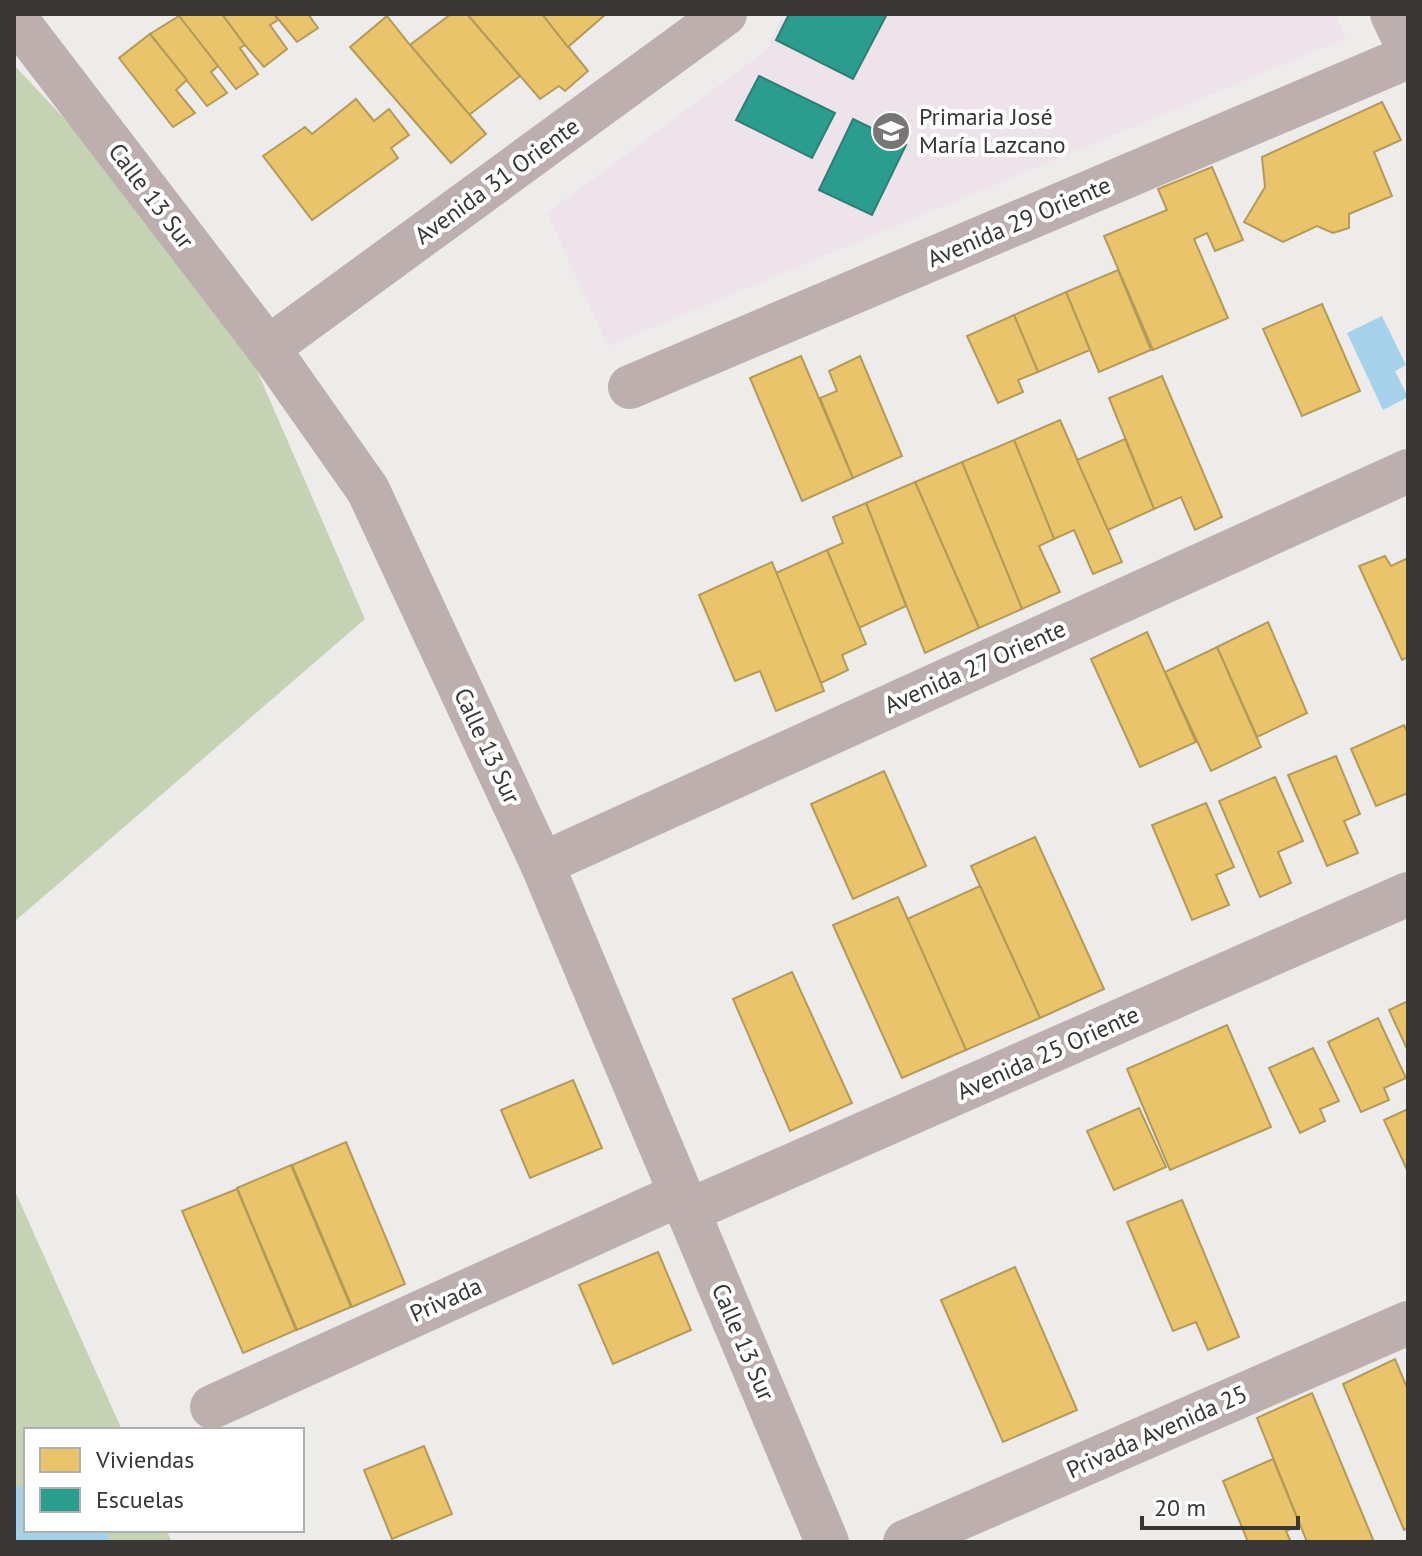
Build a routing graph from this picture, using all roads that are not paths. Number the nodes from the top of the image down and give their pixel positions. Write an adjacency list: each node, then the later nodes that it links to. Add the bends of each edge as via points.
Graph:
1 (725, 14): 6 (street, Avenida 31 Oriente)
2 (1392, 14): 4 (street)
3 (21, 21): 6 (street, Calle 13 Sur)
4 (1408, 48)
5 (1408, 57): 7 (street, Avenida 29 Oriente)
6 (268, 348): 9 (street, Calle 13 Sur, via 368,490)
7 (630, 387)
8 (1408, 471): 9 (street, Avenida 27 Oriente)
9 (542, 864): 11 (street, Calle 13 Sur)
10 (1408, 894): 11 (street, Avenida 25 Oriente)
11 (684, 1203): 13 (street, Privada); 14 (street, Calle 13 Sur)
12 (1408, 1323): 15 (street, Privada Avenida 25)
13 (212, 1407)
14 (827, 1542)
15 (905, 1542)

